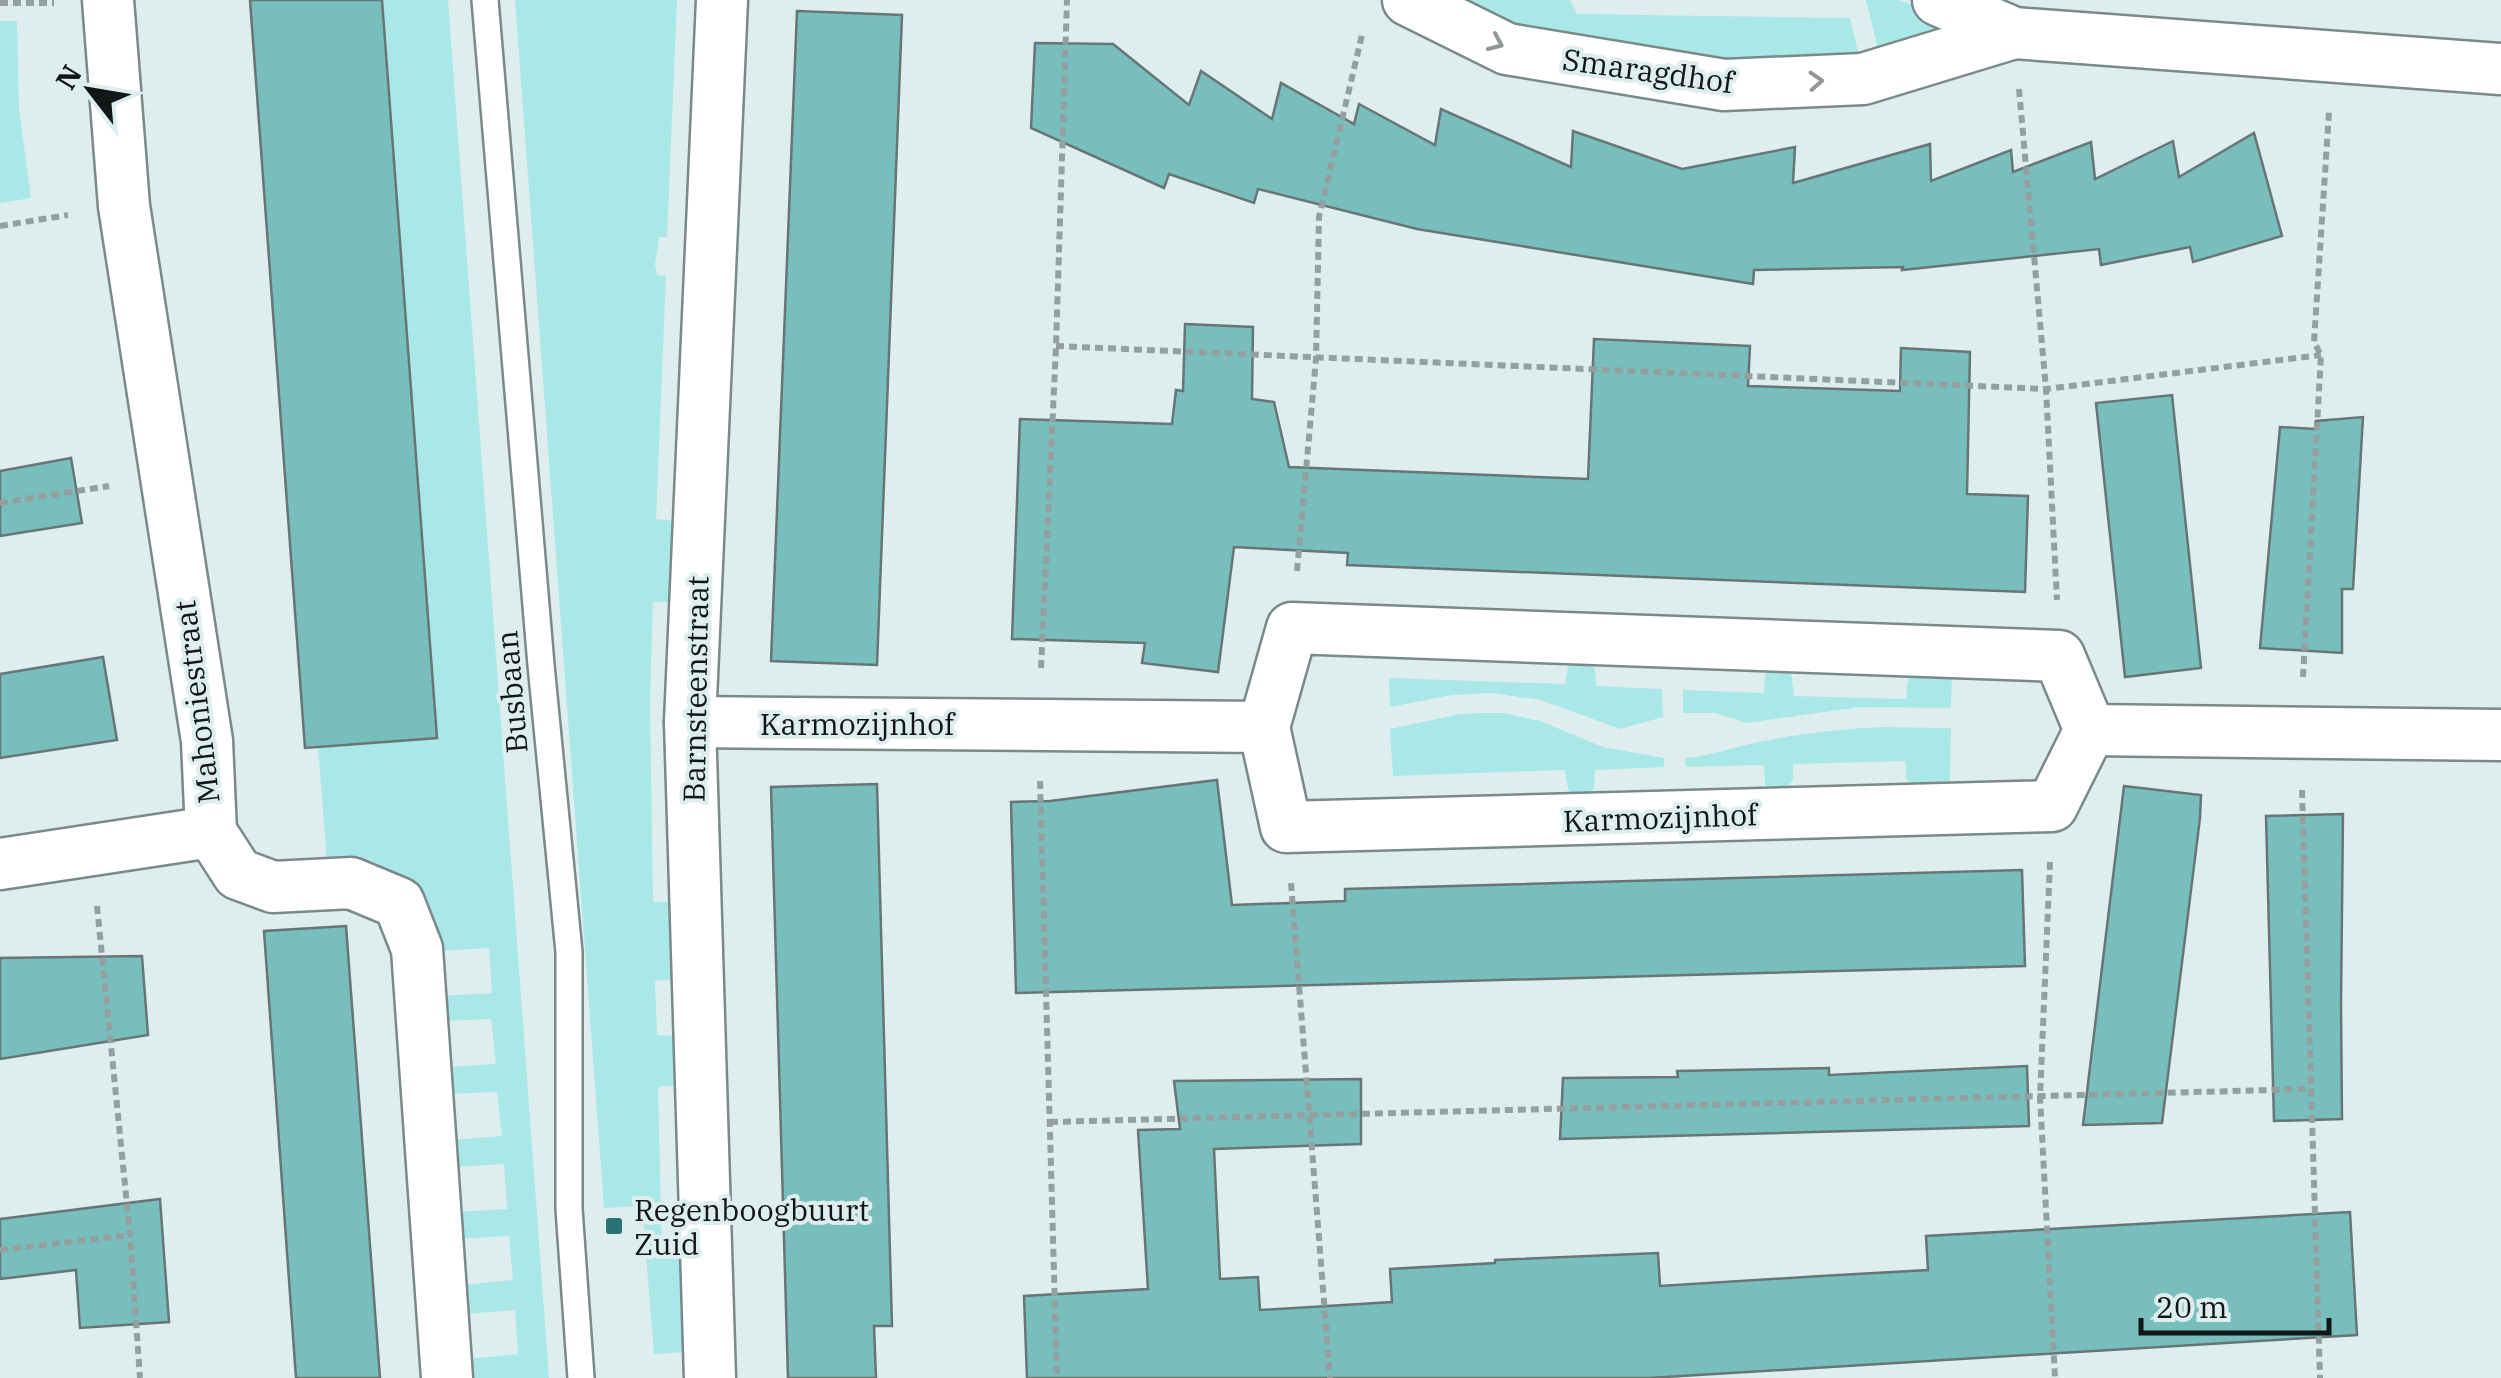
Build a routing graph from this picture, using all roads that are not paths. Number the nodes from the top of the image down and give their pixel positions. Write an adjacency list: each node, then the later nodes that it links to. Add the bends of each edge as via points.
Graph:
1 (108, 0): 12 (street, Mahoniestraat, via 124,206 207,741)
2 (485, 0): 15 (lane, Busbaan, via 569,952 569,1209)
3 (722, 0): 8 (street, Barnsteenstraat)
4 (1938, 0): 6 (street, Smaragdhof)
5 (1387, 9): 6 (street, Smaragdhof, one-way to 6, via 1507,49 1724,85 1863,79)
6 (2014, 33): 7 (street, Smaragdhof)
7 (2501, 69)
8 (690, 722): 9 (street, Karmozijnhof); 16 (street, Barnsteenstraat)
9 (1264, 727): 10 (street, via 1292,628 2059,656); 10 (street, Karmozijnhof, via 1286,827 2052,806)
10 (2090, 730): 11 (street)
11 (2501, 735)
12 (210, 832): 13 (street); 14 (street, Mahoniestraat, via 238,874 273,887 351,883 399,904 417,949)
13 (0, 864)
14 (447, 1378)
15 (581, 1378)
16 (710, 1378)

